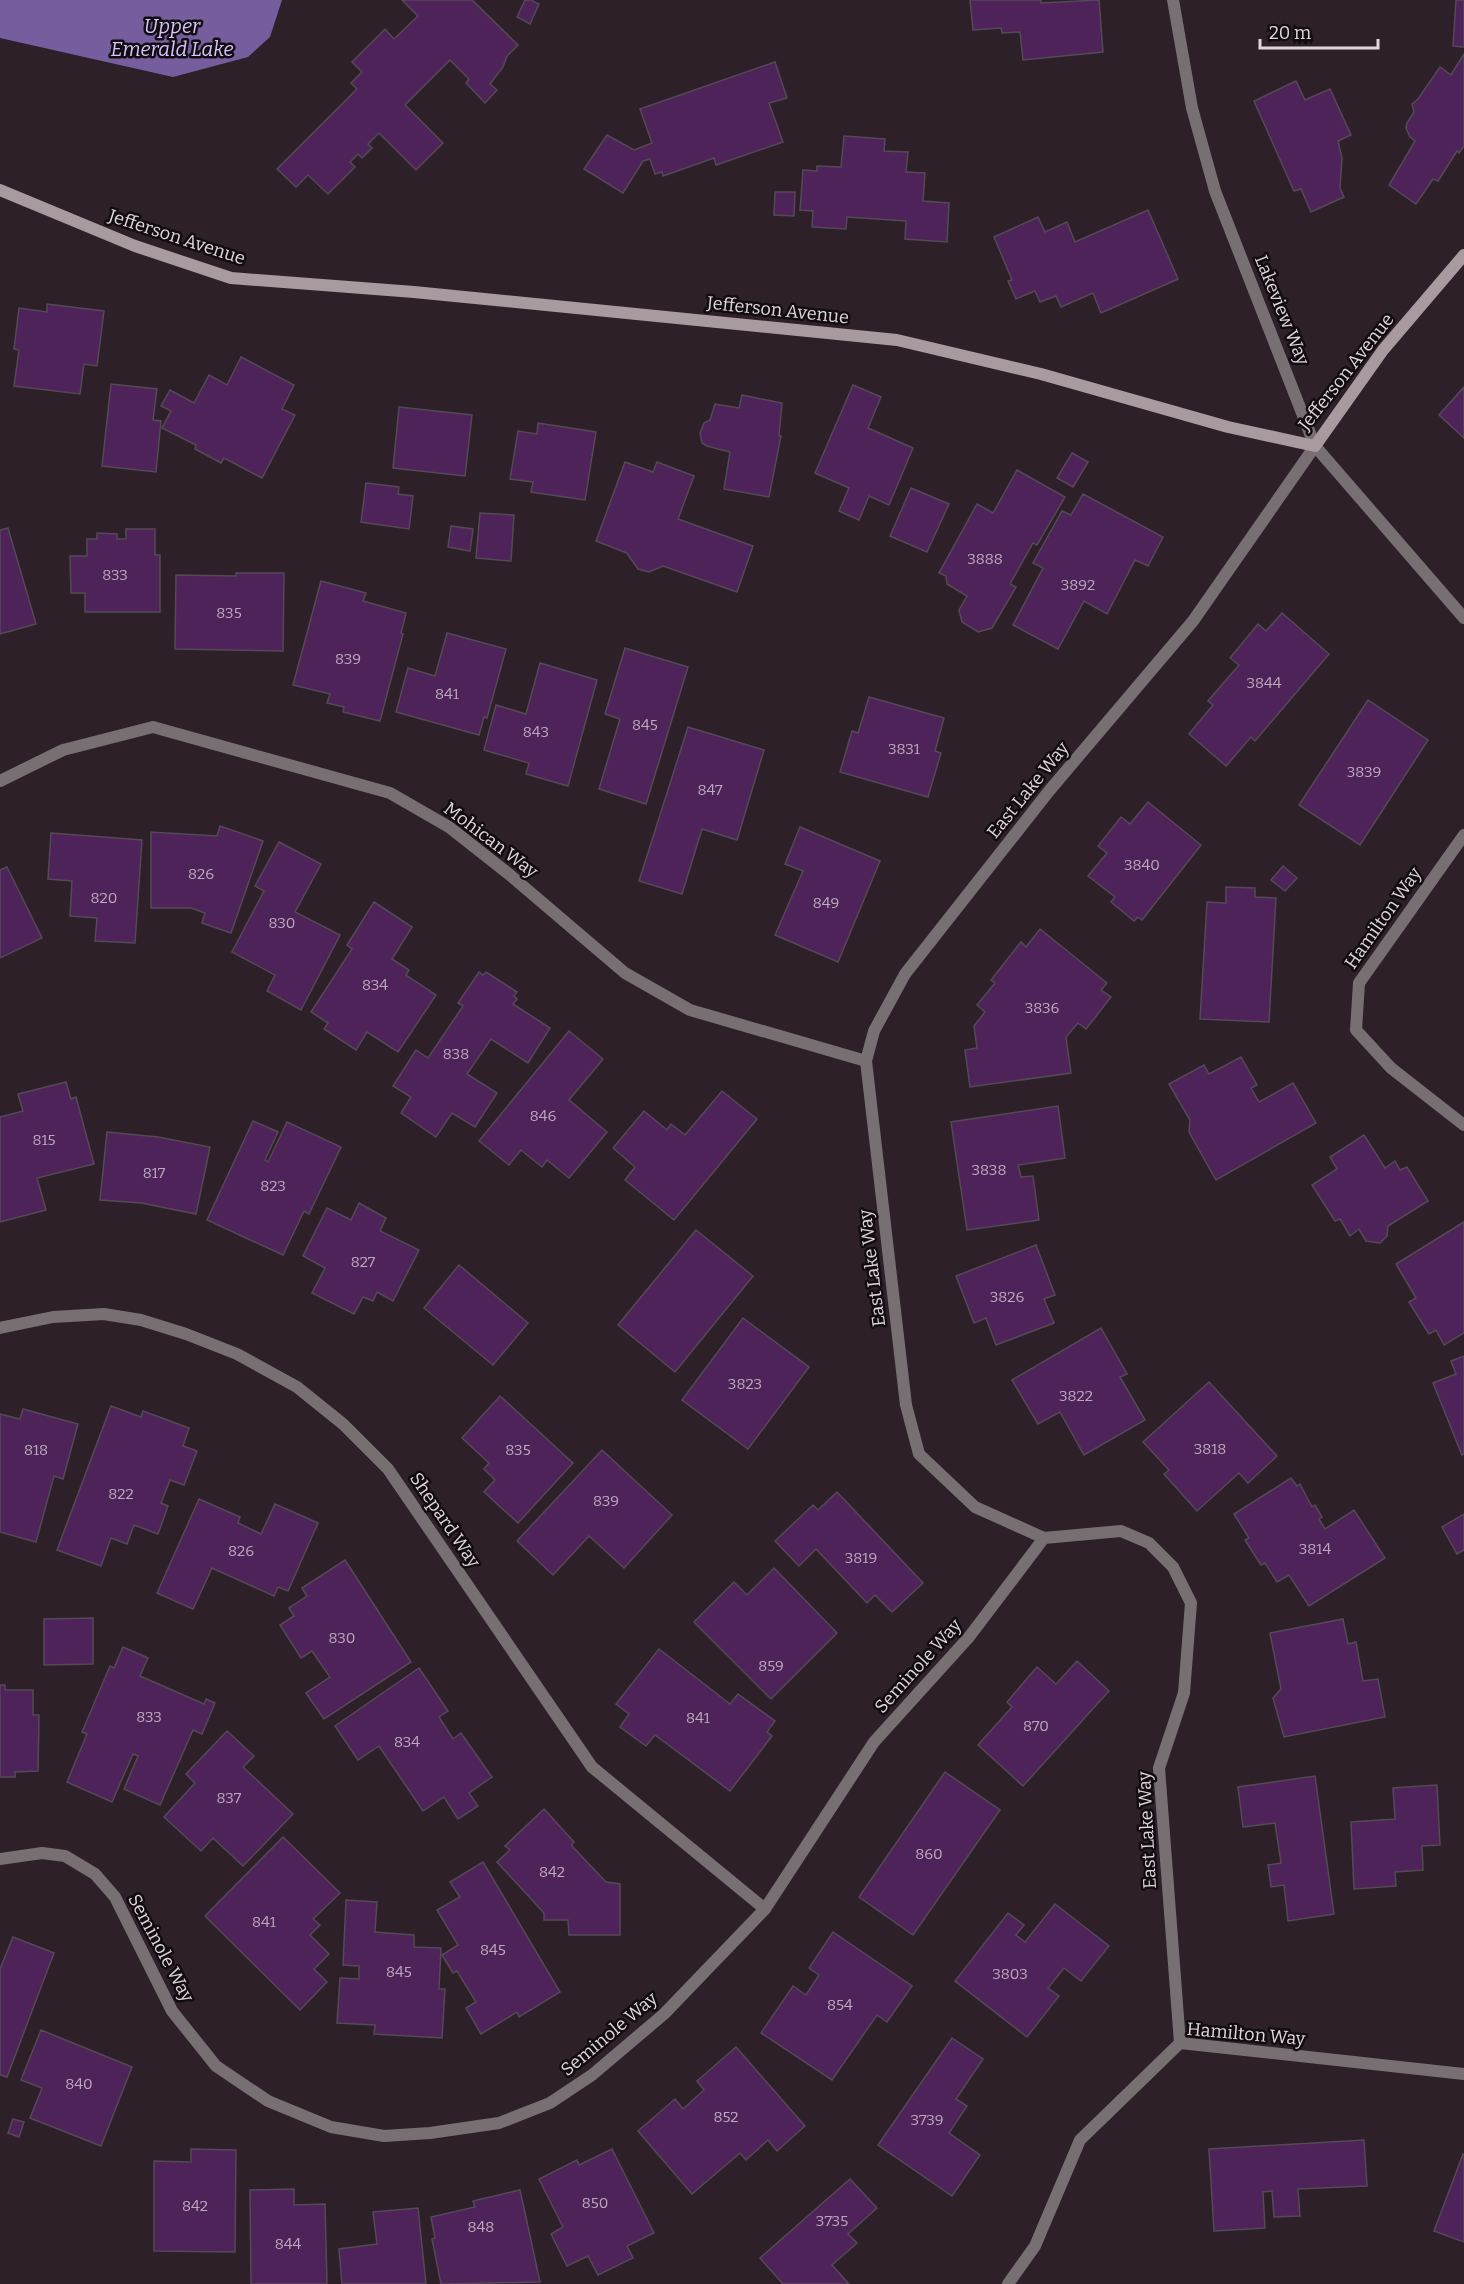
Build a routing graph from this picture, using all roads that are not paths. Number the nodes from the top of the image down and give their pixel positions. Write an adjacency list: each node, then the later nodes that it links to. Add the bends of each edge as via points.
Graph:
1 (1173, 0): 4 (street, Lakeview Way, via 1192,108 1215,191)
2 (0, 190): 4 (street, Jefferson Avenue, via 135,246 231,278 426,293 897,340)
3 (1464, 255): 4 (street, Jefferson Avenue, via 1383,350)
4 (1315, 446): 5 (street, Lakeview Way); 8 (street, East Lake Way, via 1193,621 1049,791 905,974 874,1031)
5 (1464, 618)
6 (0, 781): 8 (street, Mohican Way, via 63,750 153,727 390,793 449,827 625,973 690,1010)
7 (1464, 835): 9 (street, Hamilton Way, via 1359,984 1356,1030 1391,1068)
8 (866, 1061): 11 (street, East Lake Way, via 906,1405 919,1454 975,1507)
9 (1464, 1125)
10 (0, 1328): 13 (street, Shepard Way, via 53,1317 104,1314 141,1320 237,1354 297,1387 343,1424 388,1469 592,1767)
11 (1044, 1538): 13 (street, Seminole Way, via 969,1637 874,1742); 14 (street, East Lake Way, via 1121,1531 1149,1543 1173,1567 1191,1603 1184,1693 1159,1768)
12 (0, 1859): 13 (street, Seminole Way, via 42,1853 65,1856 94,1874 115,1898 172,2011 216,2066 268,2101 331,2127 384,2136 500,2123 550,2103 592,2075 664,2014)
13 (765, 1909)
14 (1180, 2043): 15 (street, Hamilton Way); 16 (street, Hamilton Way, via 1080,2140 1035,2246)
15 (1464, 2074)
16 (1008, 2284)

